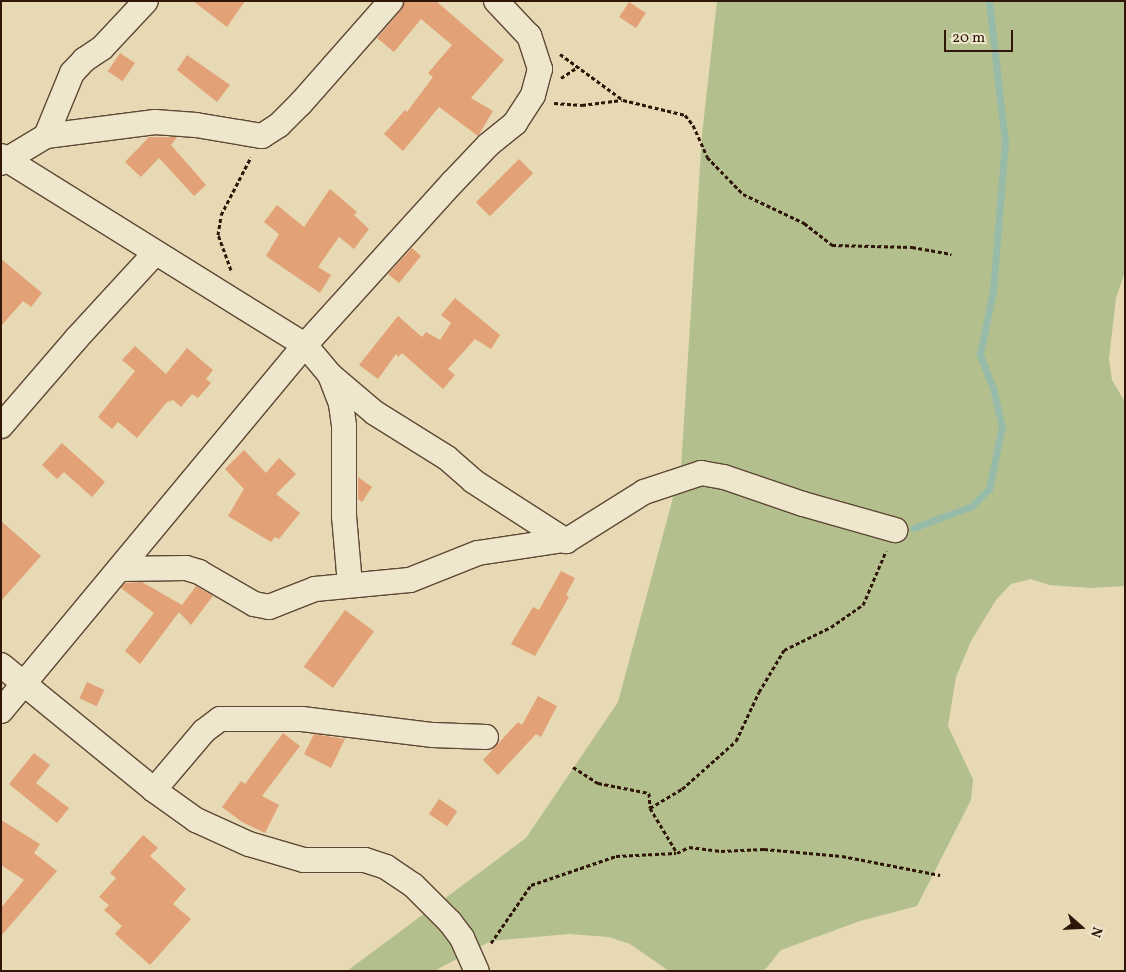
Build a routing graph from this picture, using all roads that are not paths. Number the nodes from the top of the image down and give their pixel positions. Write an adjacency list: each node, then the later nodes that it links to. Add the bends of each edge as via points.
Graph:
1 (146, 1): 4 (street, via 102,48 72,73)
2 (390, 1): 4 (street, via 301,103 279,125 262,136 155,122)
3 (496, 1): 7 (street, via 529,36 540,69 533,95 515,123 488,145 452,183)
4 (46, 136): 5 (street)
5 (3, 160): 6 (street)
6 (155, 254): 7 (street, via 254,311); 9 (street)
7 (305, 345): 8 (street); 12 (street)
8 (330, 375): 11 (street, via 375,413 447,458 473,481); 13 (street, via 341,404 344,426 344,516)
9 (1, 426)
10 (895, 530): 11 (street, via 724,477 701,473 644,492 569,540)
11 (564, 540): 13 (street, via 478,552 410,580)
12 (119, 569): 13 (street, via 186,568 262,607 314,589); 15 (street)
13 (350, 585)
14 (1, 665): 15 (street)
15 (23, 683): 16 (street); 18 (street)
16 (1, 711)
17 (486, 737): 18 (street, via 433,735 302,719 220,719 204,731)
18 (154, 790): 19 (street, via 196,820 249,844 304,860 365,860 386,867 413,884 450,922 462,938)
19 (477, 971)

